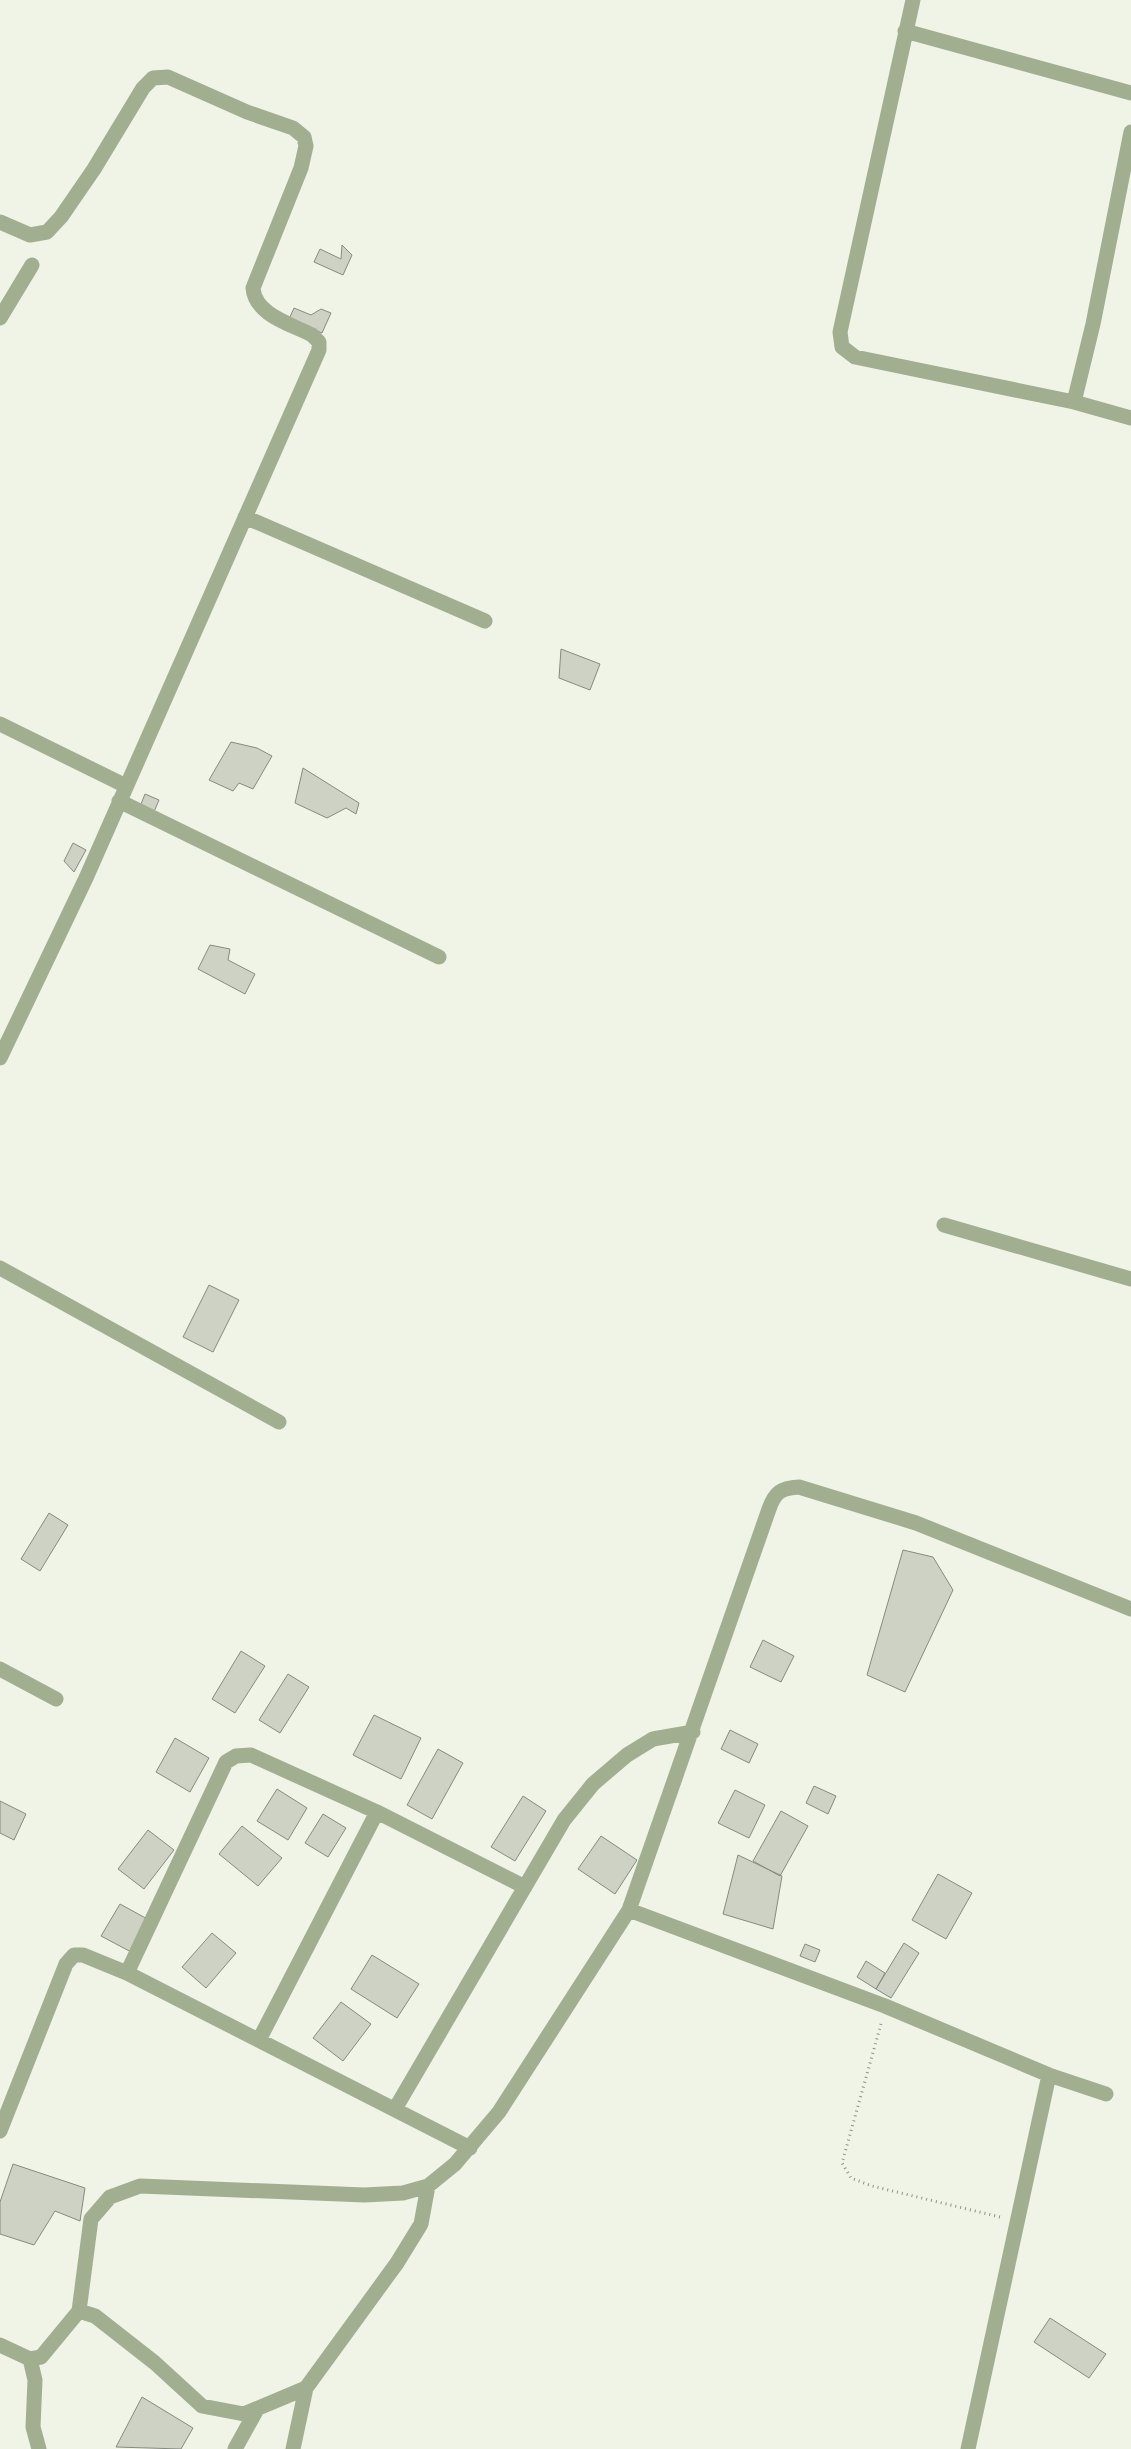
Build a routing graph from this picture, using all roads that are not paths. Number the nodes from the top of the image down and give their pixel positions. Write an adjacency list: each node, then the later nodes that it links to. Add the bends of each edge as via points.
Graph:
1 (913, 0): 2 (street)
2 (906, 31): 3 (street); 8 (street, via 840,332 842,347 855,357)
3 (1131, 93)
4 (1131, 132): 8 (street)
5 (0, 222): 10 (street, via 30,235 47,232 61,217 143,88 153,78 168,77 247,112 293,128 304,137 306,146 300,168 253,288 260,308 312,336 319,342 319,350)
6 (32, 265): 7 (street)
7 (0, 318)
8 (1074, 402): 9 (street)
9 (1131, 418)
10 (245, 517): 11 (street); 13 (street)
11 (485, 621)
12 (0, 724): 13 (street)
13 (126, 786): 14 (street)
14 (120, 801): 15 (street); 16 (street)
15 (439, 957)
16 (0, 1058)
17 (944, 1225): 19 (street)
18 (0, 1268): 20 (street)
19 (1131, 1279)
20 (279, 1422)
21 (1131, 1609): 24 (street, via 916,1523 799,1487 783,1488 774,1496 769,1509)
22 (0, 1669): 23 (street)
23 (56, 1699)
24 (692, 1732): 26 (street, via 653,1739 627,1755 593,1784 564,1820); 27 (street)
25 (377, 1812): 26 (street); 28 (street, via 251,1755 236,1756 226,1762); 29 (street)
26 (525, 1887): 32 (street)
27 (629, 1910): 30 (street, via 886,2006); 34 (street, via 499,2112)
28 (127, 1973): 29 (street); 33 (street, via 83,1954 74,1955 66,1964)
29 (259, 2040): 32 (street)
30 (1049, 2075): 31 (street); 44 (street)
31 (1106, 2094)
32 (395, 2109): 34 (street)
33 (0, 2131)
34 (470, 2148): 35 (street)
35 (428, 2186): 36 (street, via 364,2195 140,2186 110,2197 91,2219); 39 (street, via 420,2224 396,2263)
36 (79, 2311): 38 (street, via 41,2357); 40 (street, via 95,2316 155,2363 202,2406 244,2414)
37 (0, 2345): 38 (street)
38 (30, 2359): 41 (street, via 35,2380 33,2427)
39 (306, 2388): 40 (street); 43 (street)
40 (256, 2411): 42 (street)
41 (39, 2449)
42 (235, 2449)
43 (293, 2449)
44 (968, 2449)

